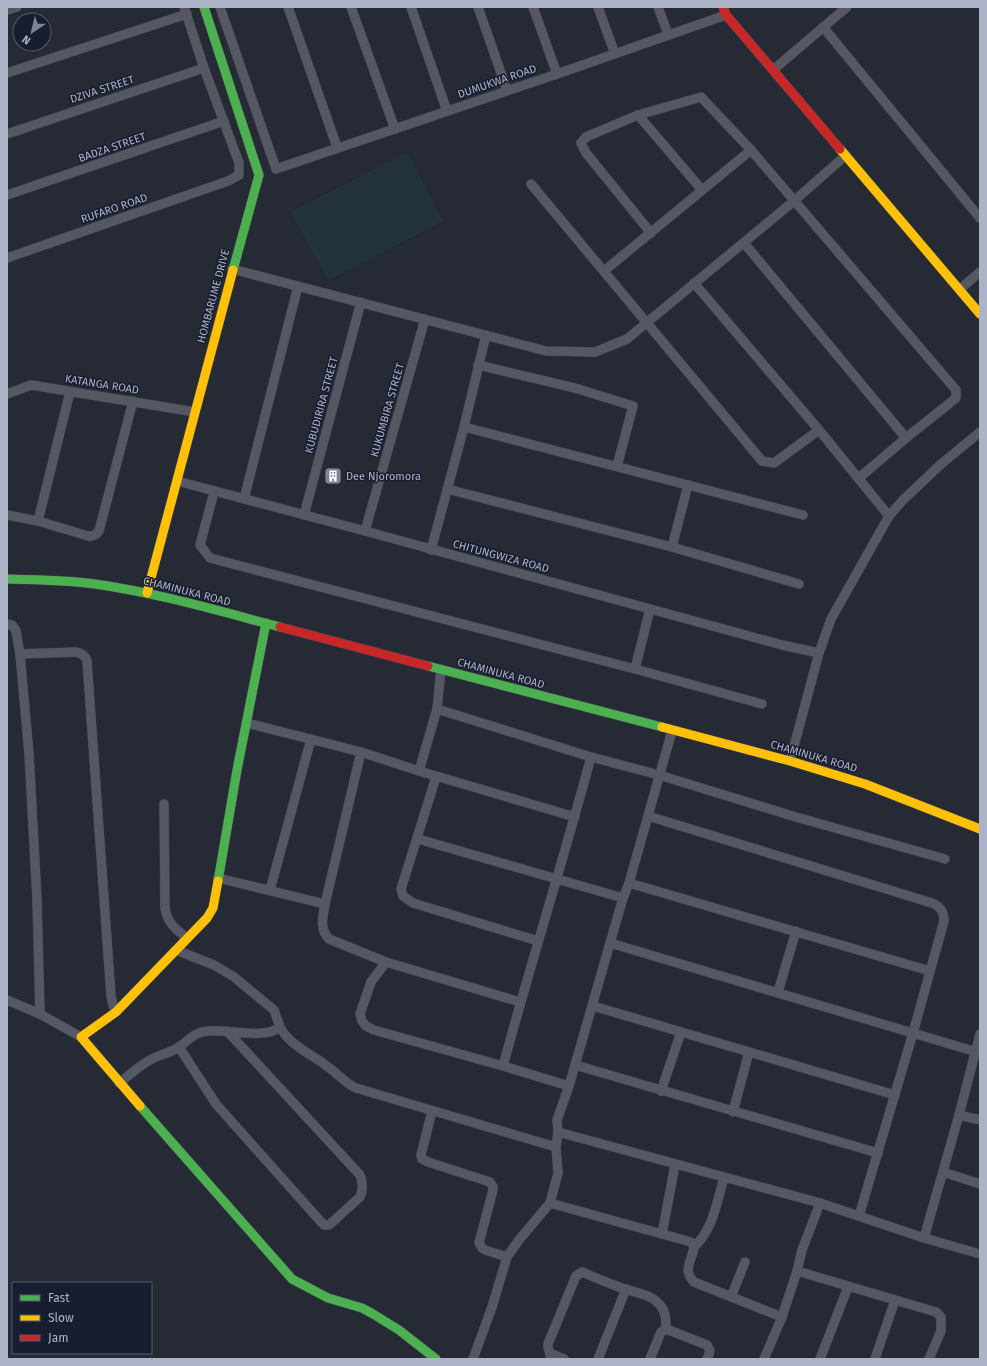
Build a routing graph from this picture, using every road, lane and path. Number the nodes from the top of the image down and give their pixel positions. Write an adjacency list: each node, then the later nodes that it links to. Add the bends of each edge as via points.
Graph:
1 (17, 7): 12 (street)
2 (204, 7): 39 (street, HOMBARUME DRIVE, via 258,175)
3 (220, 7): 28 (street, DUMUKWA ROAD, via 276,169)
4 (288, 7): 28 (street)
5 (351, 7): 26 (street)
6 (411, 7): 23 (street)
7 (478, 7): 22 (street)
8 (533, 7): 21 (street)
9 (598, 7): 17 (street)
10 (658, 7): 16 (street)
11 (847, 7): 15 (street)
12 (7, 10)
13 (186, 10): 18 (street); 20 (street)
14 (725, 11): 16 (street, DUMUKWA ROAD); 19 (street)
15 (823, 27): 19 (street); 35 (street)
16 (668, 34): 17 (street, DUMUKWA ROAD)
17 (615, 54): 21 (street, DUMUKWA ROAD)
18 (204, 68): 25 (street); 27 (street, DZIVA STREET)
19 (773, 70): 30 (street)
20 (7, 72)
21 (557, 74): 22 (street, DUMUKWA ROAD)
22 (507, 90): 23 (street, DUMUKWA ROAD)
23 (447, 111): 26 (street, DUMUKWA ROAD)
24 (638, 115): 29 (street, via 701,97); 32 (street); 36 (street, via 586,137 581,143 586,153)
25 (224, 121): 33 (street, BADZA STREET); 38 (street, RUFARO ROAD, via 239,163 239,175)
26 (395, 129): 28 (street, DUMUKWA ROAD)
27 (7, 134)
28 (337, 147)
29 (751, 150): 32 (street); 34 (street)
30 (846, 155): 34 (street); 44 (street)
31 (531, 184): 40 (street)
32 (702, 190): 36 (street)
33 (7, 195)
34 (794, 201): 37 (street); 58 (street, via 956,390 956,398)
35 (980, 218)
36 (652, 233): 40 (street)
37 (744, 243): 42 (street); 58 (street)
38 (7, 258)
39 (232, 269): 43 (street); 54 (street, HOMBARUME DRIVE)
40 (604, 271): 48 (street)
41 (980, 272): 44 (street)
42 (694, 283): 48 (street); 56 (street)
43 (298, 286): 45 (street); 65 (street)
44 (960, 289): 46 (street)
45 (361, 302): 47 (street); 67 (street, KUBUDIRIRA STREET)
46 (980, 314)
47 (425, 319): 49 (street); 71 (street, KUKUMBIRA STREET)
48 (647, 323): 49 (street, via 627,339 594,352 546,351); 56 (street, via 762,461 774,463)
49 (486, 335): 50 (street)
50 (478, 365): 55 (street); 59 (street, via 575,388 633,406)
51 (70, 392): 52 (street, KATANGA ROAD, via 31,385); 53 (street, KATANGA ROAD); 70 (street)
52 (7, 394)
53 (133, 401): 54 (street, KATANGA ROAD); 70 (street, via 99,532 92,537)
54 (195, 412): 61 (street, HOMBARUME DRIVE)
55 (464, 427): 59 (street); 63 (street)
56 (819, 430): 60 (street)
57 (980, 432): 69 (street, via 940,465)
58 (906, 438): 60 (street)
59 (617, 466): 62 (street)
60 (859, 478): 69 (street)
61 (177, 481): 64 (street, CHITUNGWIZA ROAD); 76 (street, HOMBARUME DRIVE)
62 (688, 485): 68 (street); 72 (street)
63 (447, 489): 72 (street); 73 (street)
64 (214, 492): 65 (street, CHITUNGWIZA ROAD); 83 (street, via 200,546 210,558)
65 (244, 499): 67 (street, CHITUNGWIZA ROAD)
66 (7, 515): 70 (street)
67 (304, 515): 71 (street, CHITUNGWIZA ROAD)
68 (803, 515)
69 (888, 516): 80 (street, via 831,619)
70 (38, 521)
71 (365, 531): 73 (street, CHITUNGWIZA ROAD)
72 (672, 547): 75 (street)
73 (431, 550): 77 (street, CHITUNGWIZA ROAD)
74 (7, 579): 76 (street, CHAMINUKA ROAD, via 59,580)
75 (799, 584)
76 (147, 593): 78 (street, CHAMINUKA ROAD)
77 (650, 609): 80 (street, CHITUNGWIZA ROAD); 83 (street)
78 (266, 623): 82 (street, CHAMINUKA ROAD); 86 (street)
79 (7, 624): 81 (street, via 12,625 16,631)
80 (819, 653): 91 (street)
81 (20, 654): 118 (street, via 76,652 85,656 87,661 111,996); 119 (street, via 29,754)
82 (441, 669): 85 (street); 87 (street, CHAMINUKA ROAD)
83 (635, 669): 84 (street)
84 (762, 704)
85 (437, 709): 90 (street); 92 (street)
86 (247, 723): 88 (street); 101 (street)
87 (672, 730): 91 (street, CHAMINUKA ROAD); 93 (street)
88 (311, 740): 89 (street); 104 (street)
89 (361, 752): 92 (street); 106 (street)
90 (591, 757): 93 (street); 97 (street)
91 (790, 761): 98 (street, CHAMINUKA ROAD, via 864,784)
92 (419, 771): 94 (street)
93 (659, 776): 96 (street); 100 (street)
94 (436, 777): 97 (street); 99 (street)
95 (164, 804): 108 (street, via 165,908 170,923)
96 (648, 816): 103 (street); 113 (street, via 940,907 944,921)
97 (575, 817): 102 (street)
98 (980, 829)
99 (418, 838): 102 (street); 109 (street, via 401,890 407,900)
100 (945, 859)
101 (218, 878): 104 (street); 108 (street, via 210,914)
102 (557, 879): 105 (street); 109 (street)
103 (629, 883): 105 (street); 107 (street)
104 (270, 890): 106 (street)
105 (623, 898): 110 (street)
106 (325, 904): 112 (street, via 322,927 329,939)
107 (796, 931): 113 (street); 114 (street)
108 (187, 938): 111 (street)
109 (538, 941): 116 (street)
110 (610, 943): 114 (street); 117 (street)
111 (176, 950): 118 (street); 120 (street, via 214,965 234,977 274,1010)
112 (386, 962): 116 (street); 130 (street, via 371,982 360,1014 366,1026)
113 (930, 970): 123 (street)
114 (778, 992): 123 (street)
115 (7, 1000): 119 (street)
116 (520, 1002): 130 (street)
117 (593, 1006): 122 (street); 129 (street)
118 (116, 1012): 125 (street)
119 (40, 1014): 125 (street)
120 (280, 1027): 121 (street, via 271,1033); 135 (street, via 288,1039 330,1068 347,1084)
121 (228, 1031): 126 (street, via 198,1033); 126 (street, via 360,1176 360,1197 329,1225 322,1223 216,1104)
122 (681, 1032): 127 (street); 133 (street)
123 (913, 1033): 128 (street); 134 (street)
124 (980, 1034): 128 (street)
125 (82, 1038): 131 (street)
126 (178, 1047): 131 (street, via 152,1058)
127 (749, 1052): 134 (street); 136 (street)
128 (978, 1052): 137 (street)
129 (575, 1065): 132 (street); 133 (street)
130 (503, 1066): 132 (street)
131 (119, 1083): 163 (street, via 290,1278 328,1298 373,1314)
132 (569, 1086): 139 (street, via 557,1120)
133 (661, 1090): 136 (street)
134 (895, 1095): 141 (street)
135 (432, 1111): 140 (street); 153 (street, via 422,1159 490,1182 493,1190 479,1243 485,1250)
136 (733, 1112): 141 (street)
137 (960, 1115): 138 (street); 143 (street)
138 (980, 1120)
139 (558, 1132): 140 (street); 142 (street)
140 (556, 1148): 146 (street, via 558,1173)
141 (878, 1153): 148 (street)
142 (675, 1165): 144 (street); 149 (street)
143 (943, 1172): 145 (street); 150 (street)
144 (724, 1178): 147 (street); 151 (street, via 710,1224 701,1241)
145 (980, 1184)
146 (550, 1202): 149 (street); 153 (street)
147 (820, 1204): 148 (street); 155 (street, via 802,1250)
148 (859, 1216): 150 (street)
149 (662, 1234): 151 (street, via 691,1242)
150 (924, 1238): 152 (street)
151 (694, 1247): 158 (street, via 689,1264 689,1277 694,1282)
152 (980, 1254)
153 (507, 1258): 164 (street)
154 (745, 1262): 158 (street)
155 (797, 1271): 156 (street); 160 (street)
156 (848, 1287): 159 (street); 170 (street)
157 (626, 1289): 161 (street, via 646,1295 658,1303 664,1311); 162 (street, via 582,1272 578,1274 548,1344); 166 (street)
158 (731, 1297): 160 (street)
159 (895, 1300): 171 (street); 172 (street, via 936,1312 941,1317 941,1331)
160 (782, 1317): 169 (street)
161 (666, 1329): 167 (street, via 661,1332); 168 (street, via 707,1345 710,1351)
162 (550, 1356): 165 (street)
163 (436, 1359)
164 (473, 1359)
165 (564, 1359)
166 (598, 1359)
167 (650, 1359)
168 (707, 1359)
169 (764, 1359)
170 (820, 1359)
171 (875, 1359)
172 (929, 1359)

